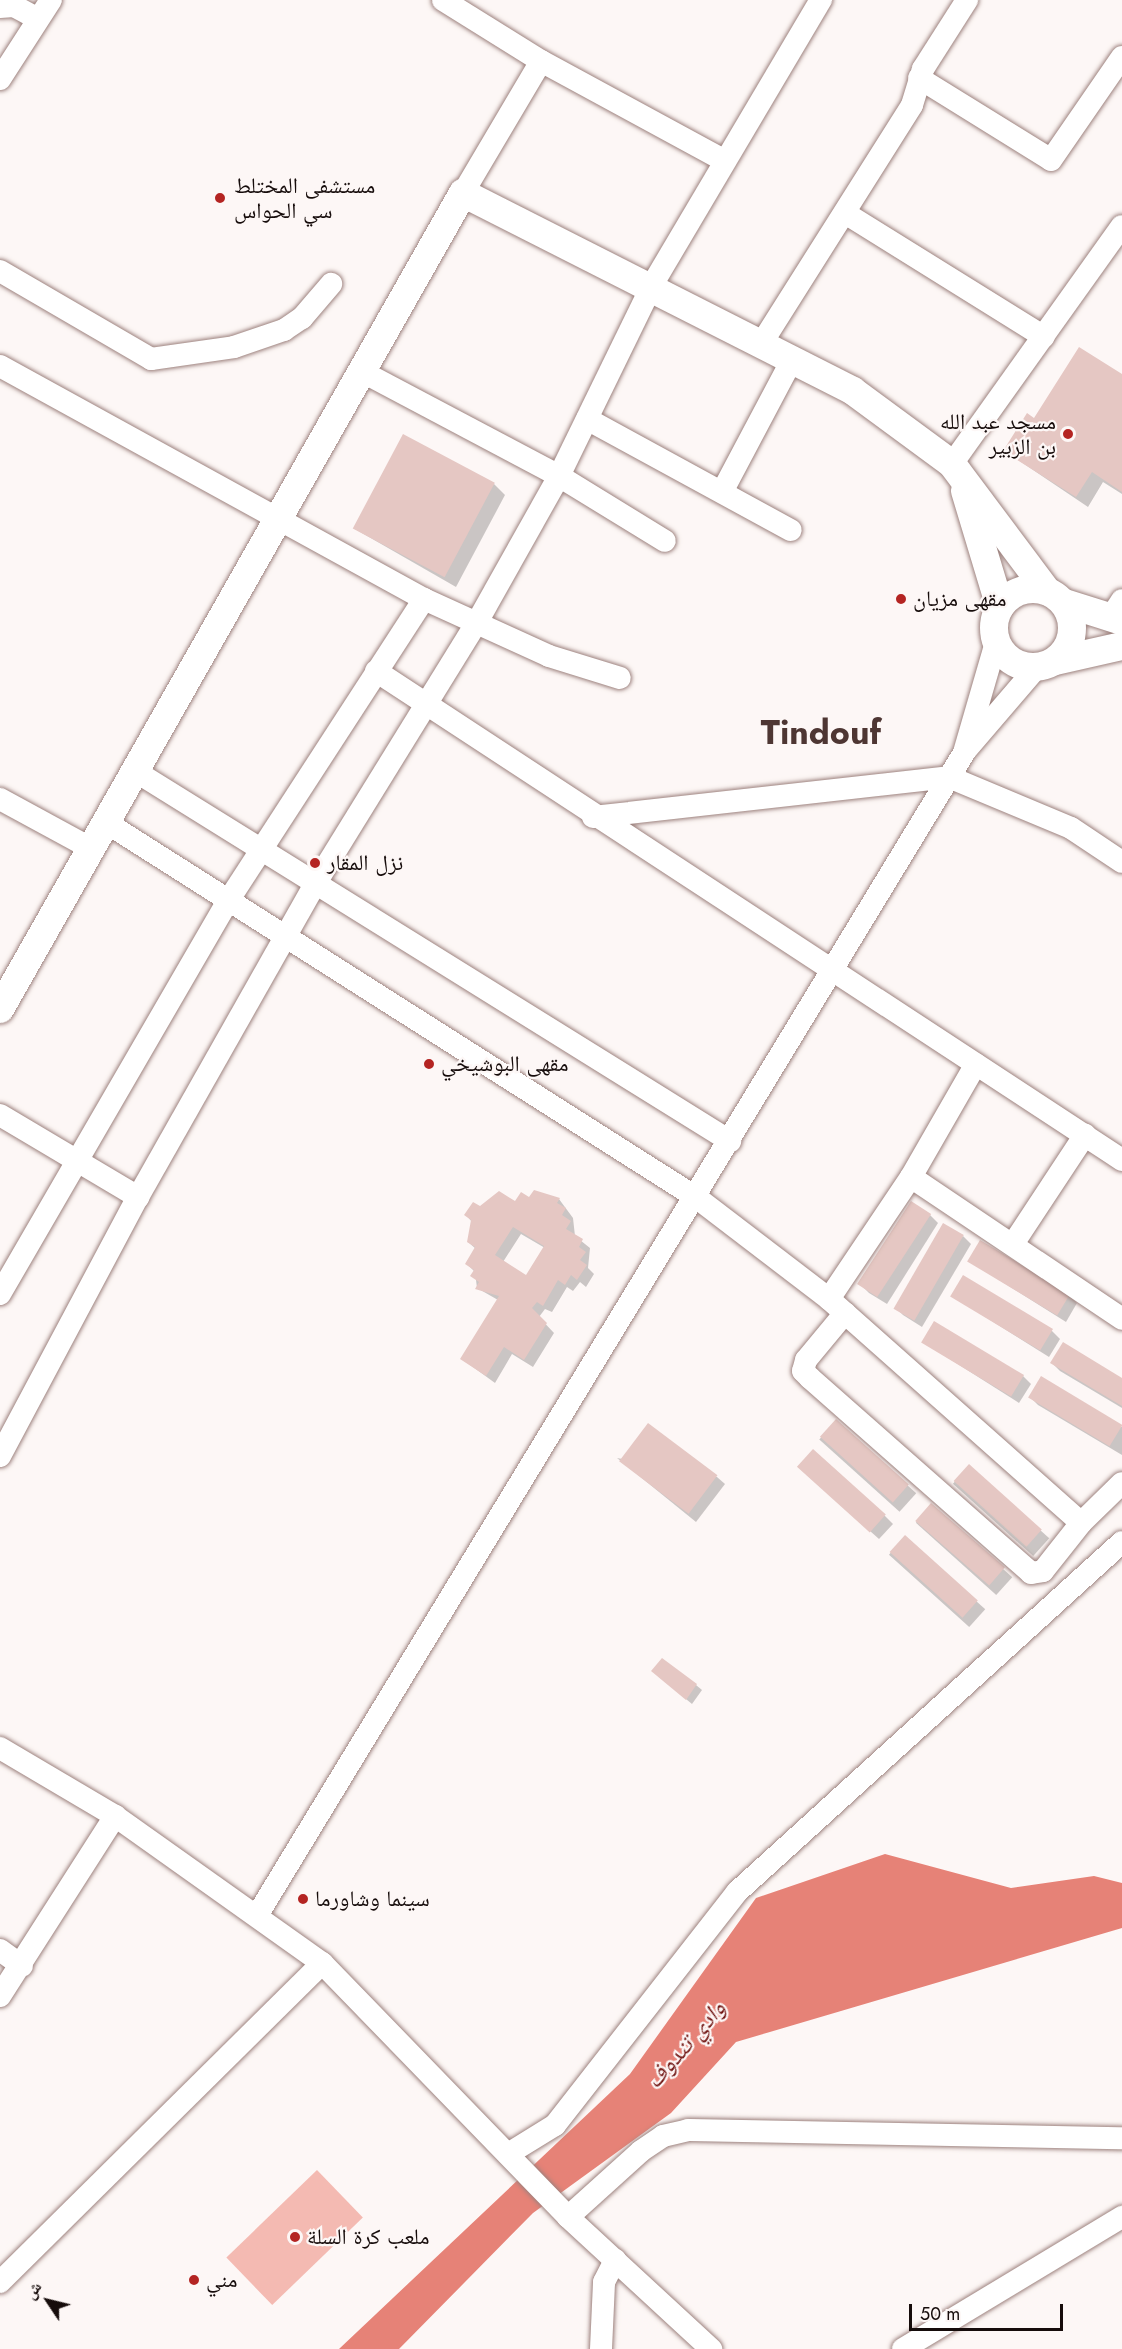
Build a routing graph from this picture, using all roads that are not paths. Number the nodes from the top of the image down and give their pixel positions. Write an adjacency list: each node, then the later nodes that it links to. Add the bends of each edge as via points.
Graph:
1 (51, 0): 6 (street)
2 (444, 0): 8 (street)
3 (821, 0): 11 (street)
4 (967, 0): 9 (street)
5 (0, 7): 6 (street, via 14,6)
6 (38, 19): 10 (street)
7 (1122, 57): 9 (street, via 1051,160)
8 (541, 61): 11 (street); 12 (street)
9 (919, 78): 13 (street, via 912,105)
10 (0, 80)
11 (725, 161): 17 (street)
12 (463, 194): 17 (main road); 22 (main road)
13 (845, 213): 18 (street); 19 (street)
14 (1122, 226): 18 (street)
15 (0, 271): 16 (street, via 151,359 234,347 284,330 302,318)
16 (331, 284)
17 (651, 287): 19 (main road); 23 (street)
18 (1044, 337): 24 (street)
19 (763, 341): 20 (main road)
20 (793, 358): 24 (main road, via 853,391); 26 (street)
21 (0, 366): 27 (street)
22 (361, 371): 25 (street); 27 (main road)
23 (587, 419): 25 (street); 26 (street)
24 (956, 470): 30 (main road); 32 (main road)
25 (559, 476): 29 (street); 34 (street)
26 (722, 492): 28 (street)
27 (277, 521): 31 (street); 42 (main road)
28 (791, 530)
29 (664, 541)
30 (1056, 597): 32 (main road, via 1026,589); 33 (main road); 37 (main road, via 1071,640)
31 (424, 599): 34 (street); 38 (street)
32 (1000, 607): 35 (main road)
33 (1118, 613)
34 (476, 624): 39 (street); 40 (street)
35 (996, 642): 37 (main road, via 1012,662); 41 (street)
36 (1122, 646): 37 (main road)
37 (1046, 664): 41 (street)
38 (376, 671): 40 (street); 47 (street)
39 (620, 678)
40 (429, 704): 45 (street); 50 (street)
41 (964, 751): 43 (street)
42 (135, 771): 46 (main road); 47 (street)
43 (949, 777): 45 (street); 49 (street, via 1071,828); 53 (street)
44 (0, 799): 48 (street)
45 (593, 817): 53 (street)
46 (107, 823): 48 (main road); 51 (street)
47 (261, 847): 50 (street); 51 (street)
48 (92, 849): 54 (main road)
49 (1122, 862)
50 (318, 881): 52 (street); 58 (street)
51 (228, 900): 52 (street); 59 (street)
52 (285, 937): 62 (street); 63 (street)
53 (831, 970): 55 (street); 58 (street)
54 (0, 1009)
55 (976, 1064): 57 (street); 61 (street)
56 (0, 1115): 59 (street)
57 (1085, 1135): 60 (street); 64 (street)
58 (730, 1141): 63 (street)
59 (78, 1159): 62 (street); 65 (street)
60 (1122, 1160)
61 (911, 1177): 64 (street); 66 (street)
62 (138, 1197): 68 (street)
63 (697, 1198): 66 (street); 74 (street)
64 (1013, 1244): 67 (street)
65 (0, 1294)
66 (837, 1306): 70 (street); 70 (street, via 806,1360 803,1371 810,1378 1031,1573 1042,1571)
67 (1122, 1319)
68 (0, 1456)
69 (1122, 1484): 70 (street)
70 (1081, 1523)
71 (1122, 1542): 80 (street, via 736,1892 555,2126)
72 (0, 1748): 73 (street)
73 (116, 1816): 74 (street); 77 (street)
74 (258, 1914): 76 (street)
75 (0, 1950): 77 (street)
76 (322, 1964): 80 (street); 84 (street)
77 (22, 1966): 78 (street)
78 (0, 1996)
79 (1122, 2138): 81 (street, via 688,2130 663,2136 641,2151)
80 (508, 2154): 81 (street)
81 (568, 2217): 83 (street)
82 (1122, 2217): 87 (street)
83 (615, 2260): 85 (street, via 604,2282); 86 (street)
84 (0, 2282)
85 (600, 2349)
86 (711, 2349)
87 (903, 2349)

